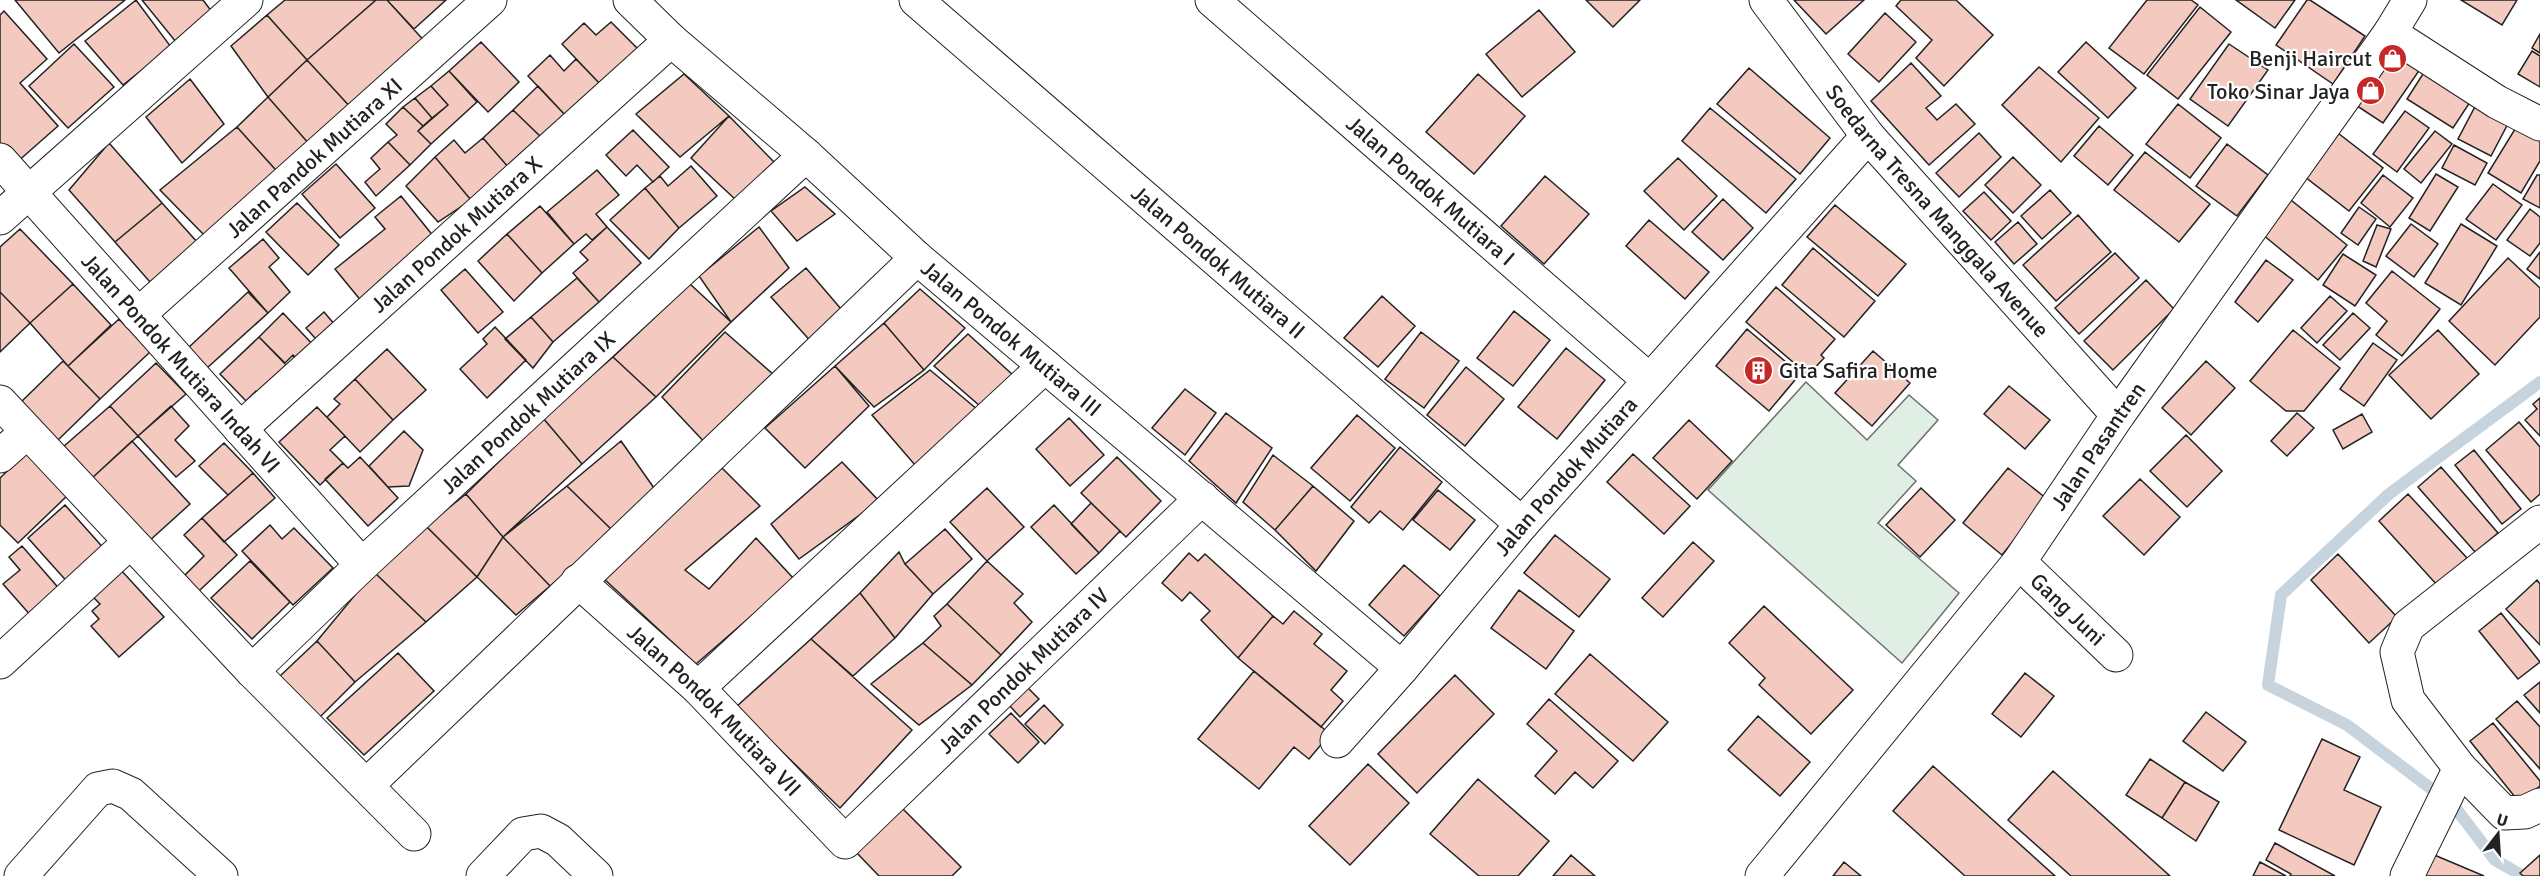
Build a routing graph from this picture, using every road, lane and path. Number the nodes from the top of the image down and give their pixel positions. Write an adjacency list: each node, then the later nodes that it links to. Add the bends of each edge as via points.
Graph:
1 (246, 0): 14 (street)
2 (490, 0): 17 (street, Jalan Pandok Mutiara XI)
3 (630, 0): 9 (street, Jalan Pondok Mutiara III)
4 (916, 0): 27 (street, Jalan Pondok Mutiara II)
5 (1212, 0): 19 (street, Jalan Pondok Mutiara I)
6 (1766, 0): 11 (street, Soedarna Tresna Manggala Avenue)
7 (2410, 0): 8 (street, Jalan Pasantren)
8 (2390, 33): 10 (street, via 2497,102); 21 (street, Jalan Pasantren)
9 (671, 39): 12 (street, Jalan Pondok Mutiara III); 22 (street, Jalan Pondok Mutiara X)
10 (2540, 124)
11 (1868, 136): 19 (street, Jalan Pondok Mutiara); 21 (street, Soedarna Tresna Manggala Avenue)
12 (806, 155): 16 (street, Jalan Pondok Mutiara III); 30 (street, Jalan Pondok Mutiara IX)
13 (0, 160): 14 (street, Jalan Pondok Mutiara Indah VI)
14 (29, 193): 15 (street); 17 (street, Jalan Pondok Mutiara Indah VI)
15 (0, 218)
16 (917, 258): 18 (street, Jalan Pondok Mutiara III); 31 (street)
17 (138, 315): 22 (street, Jalan Pondok Mutiara Indah VI)
18 (1045, 366): 25 (street, Jalan Pondok Mutiara III); 36 (street)
19 (1649, 380): 27 (street, Jalan Pondok Mutiara)
20 (0, 402): 23 (street)
21 (2118, 415): 29 (street, Jalan Pasantren)
22 (240, 429): 30 (street, Jalan Pondok Mutiara Indah VI)
23 (27, 432): 24 (street); 28 (street)
24 (0, 456)
25 (1202, 498): 34 (street, Jalan Pondok Mutiara III); 42 (street, Jalan Pondok Mutiara IV)
26 (2540, 522): 38 (street, via 2408,626 2397,652 2408,700)
27 (1522, 524): 34 (street, Jalan Pondok Mutiara)
28 (130, 542): 33 (street); 35 (street)
29 (2019, 562): 32 (street, Gang Juni); 44 (street, Jalan Pasantren)
30 (362, 565): 35 (street, Jalan Pondok Mutiara IX)
31 (578, 581): 36 (street, Jalan Pondok Mutiara VII); 39 (street)
32 (2116, 655)
33 (0, 662)
34 (1402, 668): 37 (street, Jalan Pondok Mutiara)
35 (252, 671): 39 (street)
36 (698, 688): 42 (street, Jalan Pondok Mutiara VII)
37 (1337, 741)
38 (2460, 768): 40 (street, via 2504,813 2525,812); 48 (street)
39 (367, 785): 41 (street)
40 (2540, 805)
41 (414, 834)
42 (845, 842)
43 (499, 870): 47 (street, via 523,834 541,831 558,840)
44 (1770, 873)
45 (21, 876): 46 (street, via 98,789 113,786 130,794)
46 (221, 876)
47 (596, 876)
48 (2407, 876)

